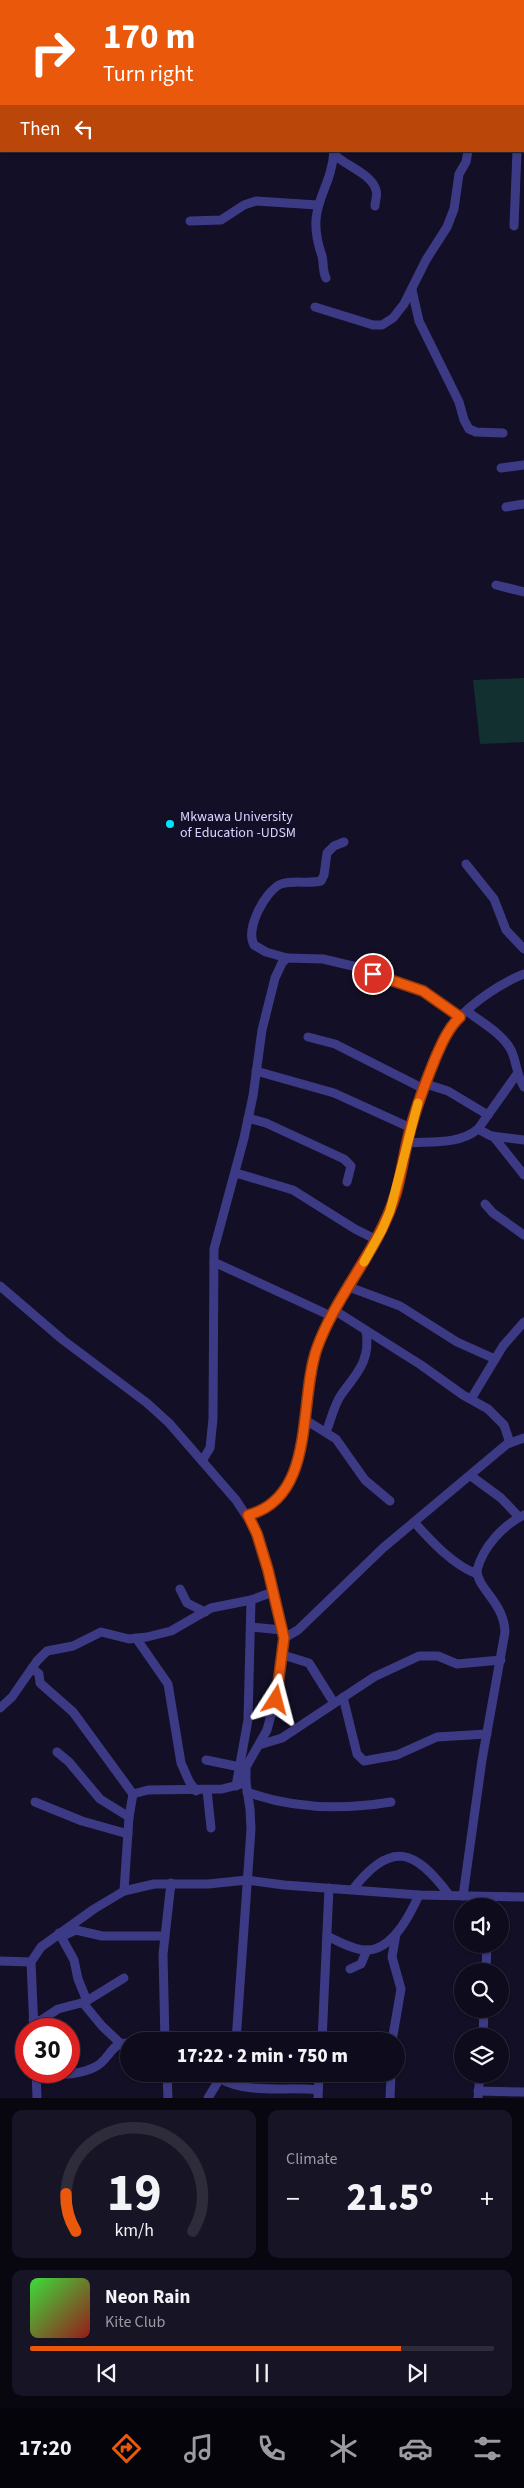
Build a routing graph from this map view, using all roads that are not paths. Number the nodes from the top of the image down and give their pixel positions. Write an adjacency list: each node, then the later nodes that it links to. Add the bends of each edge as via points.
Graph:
1 (468, 152): 9 (street, via 459,174 451,218)
2 (517, 152): 7 (street)
3 (334, 153): 4 (street); 5 (street, via 374,186)
4 (317, 205): 6 (street, via 256,201 221,220); 8 (street, via 316,236)
5 (375, 206)
6 (190, 221)
7 (514, 226)
8 (326, 278)
9 (412, 290): 10 (street, via 393,318 382,325 364,323); 11 (street, via 419,321 469,429)
10 (315, 307)
11 (503, 433)
12 (524, 465): 13 (street)
13 (501, 468)
14 (524, 504): 15 (street)
15 (506, 507)
16 (496, 585): 17 (street)
17 (524, 592)
18 (344, 842): 21 (street, via 327,853 321,882 278,886 269,894 254,921 251,932 254,945)
19 (466, 864): 20 (street, via 494,899 506,930)
20 (524, 949)
21 (287, 958): 23 (street, via 323,959 357,967 423,991); 25 (street, via 276,978 262,1030)
22 (524, 974): 23 (street, via 492,992)
23 (464, 1014): 26 (street, via 506,1043); 27 (street, via 443,1041)
24 (308, 1036): 27 (street, via 341,1046 392,1075)
25 (256, 1072): 30 (street); 31 (street, via 334,1093)
26 (517, 1074): 28 (street); 29 (street)
27 (425, 1086): 29 (street, via 448,1091); 31 (street)
28 (524, 1087)
29 (488, 1115): 32 (street)
30 (248, 1118): 36 (street); 38 (street, via 344,1159 351,1166)
31 (410, 1128): 35 (street)
32 (478, 1129): 33 (street); 35 (street, via 456,1140)
33 (493, 1136): 34 (street); 37 (street)
34 (524, 1140)
35 (406, 1144): 41 (street, via 396,1192)
36 (236, 1173): 41 (street, via 293,1190); 42 (street, via 217,1234)
37 (524, 1175)
38 (347, 1182)
39 (485, 1204): 40 (street)
40 (524, 1235)
41 (377, 1240): 44 (street)
42 (214, 1262): 45 (street); 54 (street, via 213,1419 210,1448)
43 (0, 1286): 54 (street, via 63,1340 148,1403)
44 (348, 1287): 45 (street); 48 (street, via 400,1306 457,1342)
45 (333, 1313): 47 (street); 50 (street, via 312,1366)
46 (524, 1322): 48 (street)
47 (366, 1331): 49 (street); 51 (street, via 365,1361 340,1396)
48 (495, 1359): 49 (street)
49 (471, 1400): 53 (street, via 498,1417)
50 (304, 1419): 51 (street); 57 (street, via 299,1458 283,1492 266,1509)
51 (326, 1432): 56 (street, via 344,1448 365,1480)
52 (524, 1438): 53 (street)
53 (510, 1443): 55 (street)
54 (202, 1461): 57 (street)
55 (471, 1476): 58 (street); 59 (street)
56 (390, 1501)
57 (248, 1515): 62 (street, via 257,1534)
58 (521, 1516): 60 (street, via 496,1537 480,1562)
59 (414, 1522): 60 (street, via 454,1560); 66 (street, via 298,1630)
60 (477, 1574): 69 (street, via 504,1617)
61 (180, 1589): 64 (street, via 187,1603)
62 (273, 1592): 63 (street); 66 (street)
63 (251, 1600): 64 (street); 65 (street)
64 (205, 1612): 67 (street, via 171,1631)
65 (252, 1627): 66 (street); 78 (street, via 248,1720)
66 (283, 1634): 68 (street)
67 (136, 1638): 70 (street, via 101,1632 73,1646 47,1650); 82 (street, via 168,1684 181,1763)
68 (283, 1655): 72 (street, via 309,1663); 75 (street, via 276,1700)
69 (501, 1660): 71 (street, via 457,1664 438,1656 418,1656 374,1677); 74 (street)
70 (32, 1668): 73 (street); 83 (street, via 39,1674 40,1683 73,1712)
71 (343, 1697): 72 (street); 74 (street, via 357,1754 364,1761 397,1755 437,1737)
72 (334, 1702): 75 (street, via 296,1730)
73 (0, 1708)
74 (486, 1734): 96 (street)
75 (259, 1745): 80 (street, via 249,1760)
76 (57, 1752): 86 (street, via 100,1799)
77 (206, 1760): 78 (street)
78 (240, 1767): 79 (street)
79 (236, 1786): 80 (street); 81 (street)
80 (246, 1788): 85 (street, via 266,1799 335,1808); 89 (street, via 251,1820)
81 (207, 1790): 82 (street); 87 (street)
82 (196, 1791): 83 (street, via 148,1790)
83 (133, 1794): 86 (street)
84 (35, 1802): 88 (street, via 82,1821)
85 (391, 1802)
86 (129, 1817): 88 (street)
87 (211, 1828)
88 (128, 1834): 93 (street)
89 (247, 1880): 90 (street); 91 (street); 113 (street)
90 (171, 1883): 93 (street); 102 (street)
91 (329, 1888): 92 (street); 103 (street)
92 (353, 1889): 94 (street); 95 (street, via 382,1861 396,1855 412,1858 432,1873)
93 (124, 1891): 101 (street)
94 (419, 1895): 95 (street); 100 (street, via 407,1920)
95 (450, 1895): 96 (street)
96 (463, 1896): 98 (street)
97 (524, 1897): 99 (street)
98 (472, 1898)
99 (509, 1899)
100 (396, 1933): 104 (street, via 376,1948); 115 (street, via 392,1957 402,1989)
101 (60, 1935): 102 (street, via 76,1930 102,1936); 106 (street, via 41,1947); 109 (street, via 74,1960)
102 (165, 1936): 112 (street)
103 (327, 1936): 104 (street); 114 (street)
104 (367, 1950): 107 (street, via 361,1964)
105 (0, 1961): 106 (street)
106 (31, 1962): 110 (street)
107 (350, 1969)
108 (124, 1978): 109 (street)
109 (85, 2002): 111 (street, via 58,2009); 116 (street, via 102,2026)
110 (33, 2018)
111 (43, 2018)
112 (165, 2032)
113 (237, 2032)
114 (322, 2032)
115 (394, 2032)
116 (120, 2040)
117 (120, 2046): 118 (street, via 95,2068)
118 (80, 2071)
119 (167, 2082): 129 (street)
120 (217, 2082): 130 (street)
121 (228, 2082): 125 (street)
122 (391, 2082): 131 (street)
123 (36, 2083): 128 (street)
124 (524, 2092): 127 (street)
125 (268, 2094): 126 (street)
126 (318, 2094)
127 (478, 2094)
128 (37, 2098)
129 (168, 2098)
130 (208, 2098)
131 (390, 2098)

